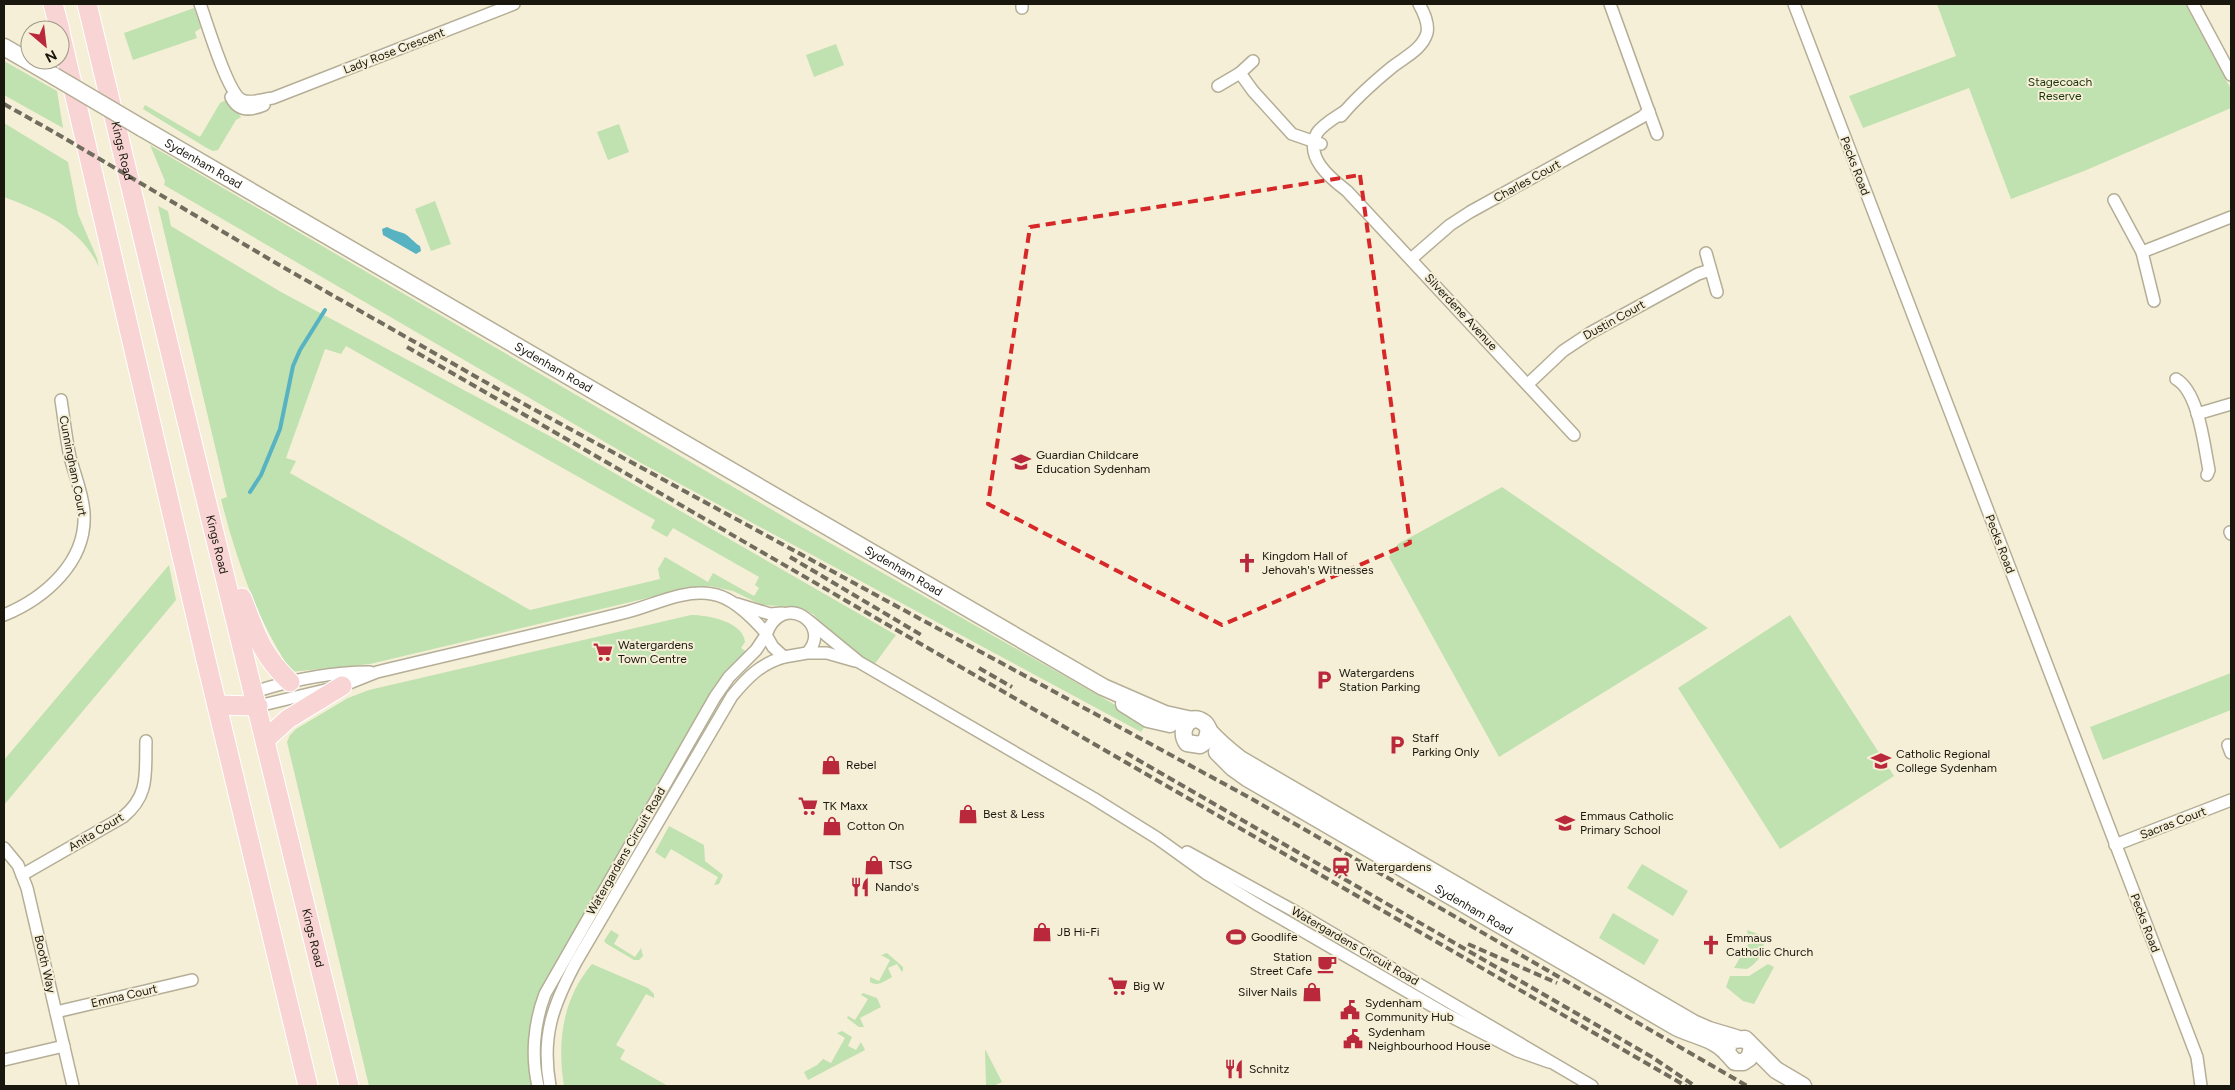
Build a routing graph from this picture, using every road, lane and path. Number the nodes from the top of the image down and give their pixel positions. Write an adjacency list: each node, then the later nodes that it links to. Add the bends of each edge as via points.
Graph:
1 (53, 4): 10 (main road)
2 (87, 4): 36 (main road, Kings Road)
3 (200, 4): 4 (street, Lady Rose Crescent, via 226,77 244,101 273,98)
4 (514, 4)
5 (1414, 4): 13 (street, via 1420,24 1419,33)
6 (1419, 4): 13 (street, via 1427,23 1427,33 1409,56)
7 (1610, 4): 18 (street)
8 (1794, 4): 58 (street, Pecks Road)
9 (2192, 4): 16 (street)
10 (57, 20)
11 (4, 47): 48 (street, Sydenham Road, bridge)
12 (1254, 61): 15 (street)
13 (1392, 67): 20 (street, via 1318,132)
14 (69, 70): 50 (main road)
15 (1240, 73): 17 (street); 20 (street, via 1292,134)
16 (2231, 75)
17 (1218, 86)
18 (1649, 111): 19 (street); 25 (street, Charles Court, via 1470,212)
19 (1658, 134)
20 (1318, 143): 25 (street, Silverdene Avenue, via 1314,152 1319,165)
21 (2114, 200): 23 (street)
22 (2231, 217): 23 (street)
23 (2142, 252): 28 (street)
24 (1706, 253): 26 (street)
25 (1411, 259): 30 (street, Silverdene Avenue)
26 (1710, 270): 27 (street); 30 (street, Dustin Court, via 1590,333 1563,351)
27 (1717, 292)
28 (2154, 301)
29 (2176, 379): 33 (street, via 2186,388)
30 (1528, 384): 34 (street, Silverdene Avenue)
31 (61, 400): 39 (street, Cunningham Court, via 84,512 83,535 69,564 56,580 27,605)
32 (2231, 404): 33 (street)
33 (2198, 414): 35 (street, via 2209,470)
34 (1574, 435)
35 (2207, 475)
36 (216, 540): 46 (main road, via 260,645); 49 (main road, Kings Road)
37 (729, 601): 38 (street, via 770,614); 41 (street); 45 (street, via 710,594 683,595 630,612)
38 (786, 613): 40 (street, via 799,614); 41 (street, via 775,619)
39 (4, 615)
40 (809, 621): 42 (street, via 815,634); 44 (street, Watergardens Circuit Road)
41 (766, 634): 43 (street); 73 (street, Watergardens Circuit Road, via 715,697 545,994 538,1014 535,1041)
42 (807, 653): 43 (street); 44 (street, Watergardens Circuit Road, via 834,654)
43 (784, 657): 74 (street, Watergardens Circuit Road, via 767,662 756,670 732,696 576,962 551,1018 547,1050)
44 (859, 662): 75 (street, Watergardens Circuit Road, via 1094,798 1207,874 1446,1014)
45 (377, 672): 46 (street, via 346,672); 47 (street)
46 (290, 682): 49 (street)
47 (342, 686): 49 (street); 54 (main road, via 288,719)
48 (1103, 687): 51 (street, Sydenham Road, via 1165,714); 53 (street, Sydenham Road, via 1135,712 1169,724)
49 (256, 699): 50 (main road); 54 (main road, Kings Road)
50 (217, 705): 71 (main road)
51 (1192, 720): 52 (street, via 1202,721); 53 (street, via 1186,724)
52 (1209, 730): 56 (street, via 1206,741); 60 (street, Sydenham Road, via 1240,759)
53 (1183, 735): 56 (street, via 1191,745)
54 (266, 739): 72 (main road, Kings Road)
55 (146, 741): 61 (street, Anita Court, via 143,788 133,809)
56 (1200, 745): 60 (street, Sydenham Road, via 1218,752 1247,778)
57 (2231, 800): 58 (street, Sacras Court)
58 (2115, 845): 78 (street, Pecks Road, via 2197,1057)
59 (4, 848): 61 (street, Booth Way, via 14,858)
60 (1393, 855): 64 (street, Sydenham Road, via 1693,1023); 67 (street, Sydenham Road, via 1676,1027 1713,1040)
61 (22, 875): 63 (street, Booth Way)
62 (192, 980): 63 (street, Emma Court)
63 (56, 1012): 65 (street, Booth Way)
64 (1736, 1038): 66 (street, via 1748,1041); 67 (street, via 1728,1045)
65 (64, 1046): 68 (street); 70 (street, Booth Way)
66 (1752, 1048): 69 (street, via 1749,1058); 77 (street, via 1776,1070)
67 (1727, 1053): 69 (street, via 1735,1062)
68 (4, 1060)
69 (1743, 1062): 76 (street, via 1761,1069)
70 (73, 1086)
71 (308, 1086)
72 (350, 1086)
73 (538, 1086)
74 (550, 1086)
75 (1592, 1086)
76 (1780, 1086)
77 (1803, 1086)
78 (2201, 1086)

